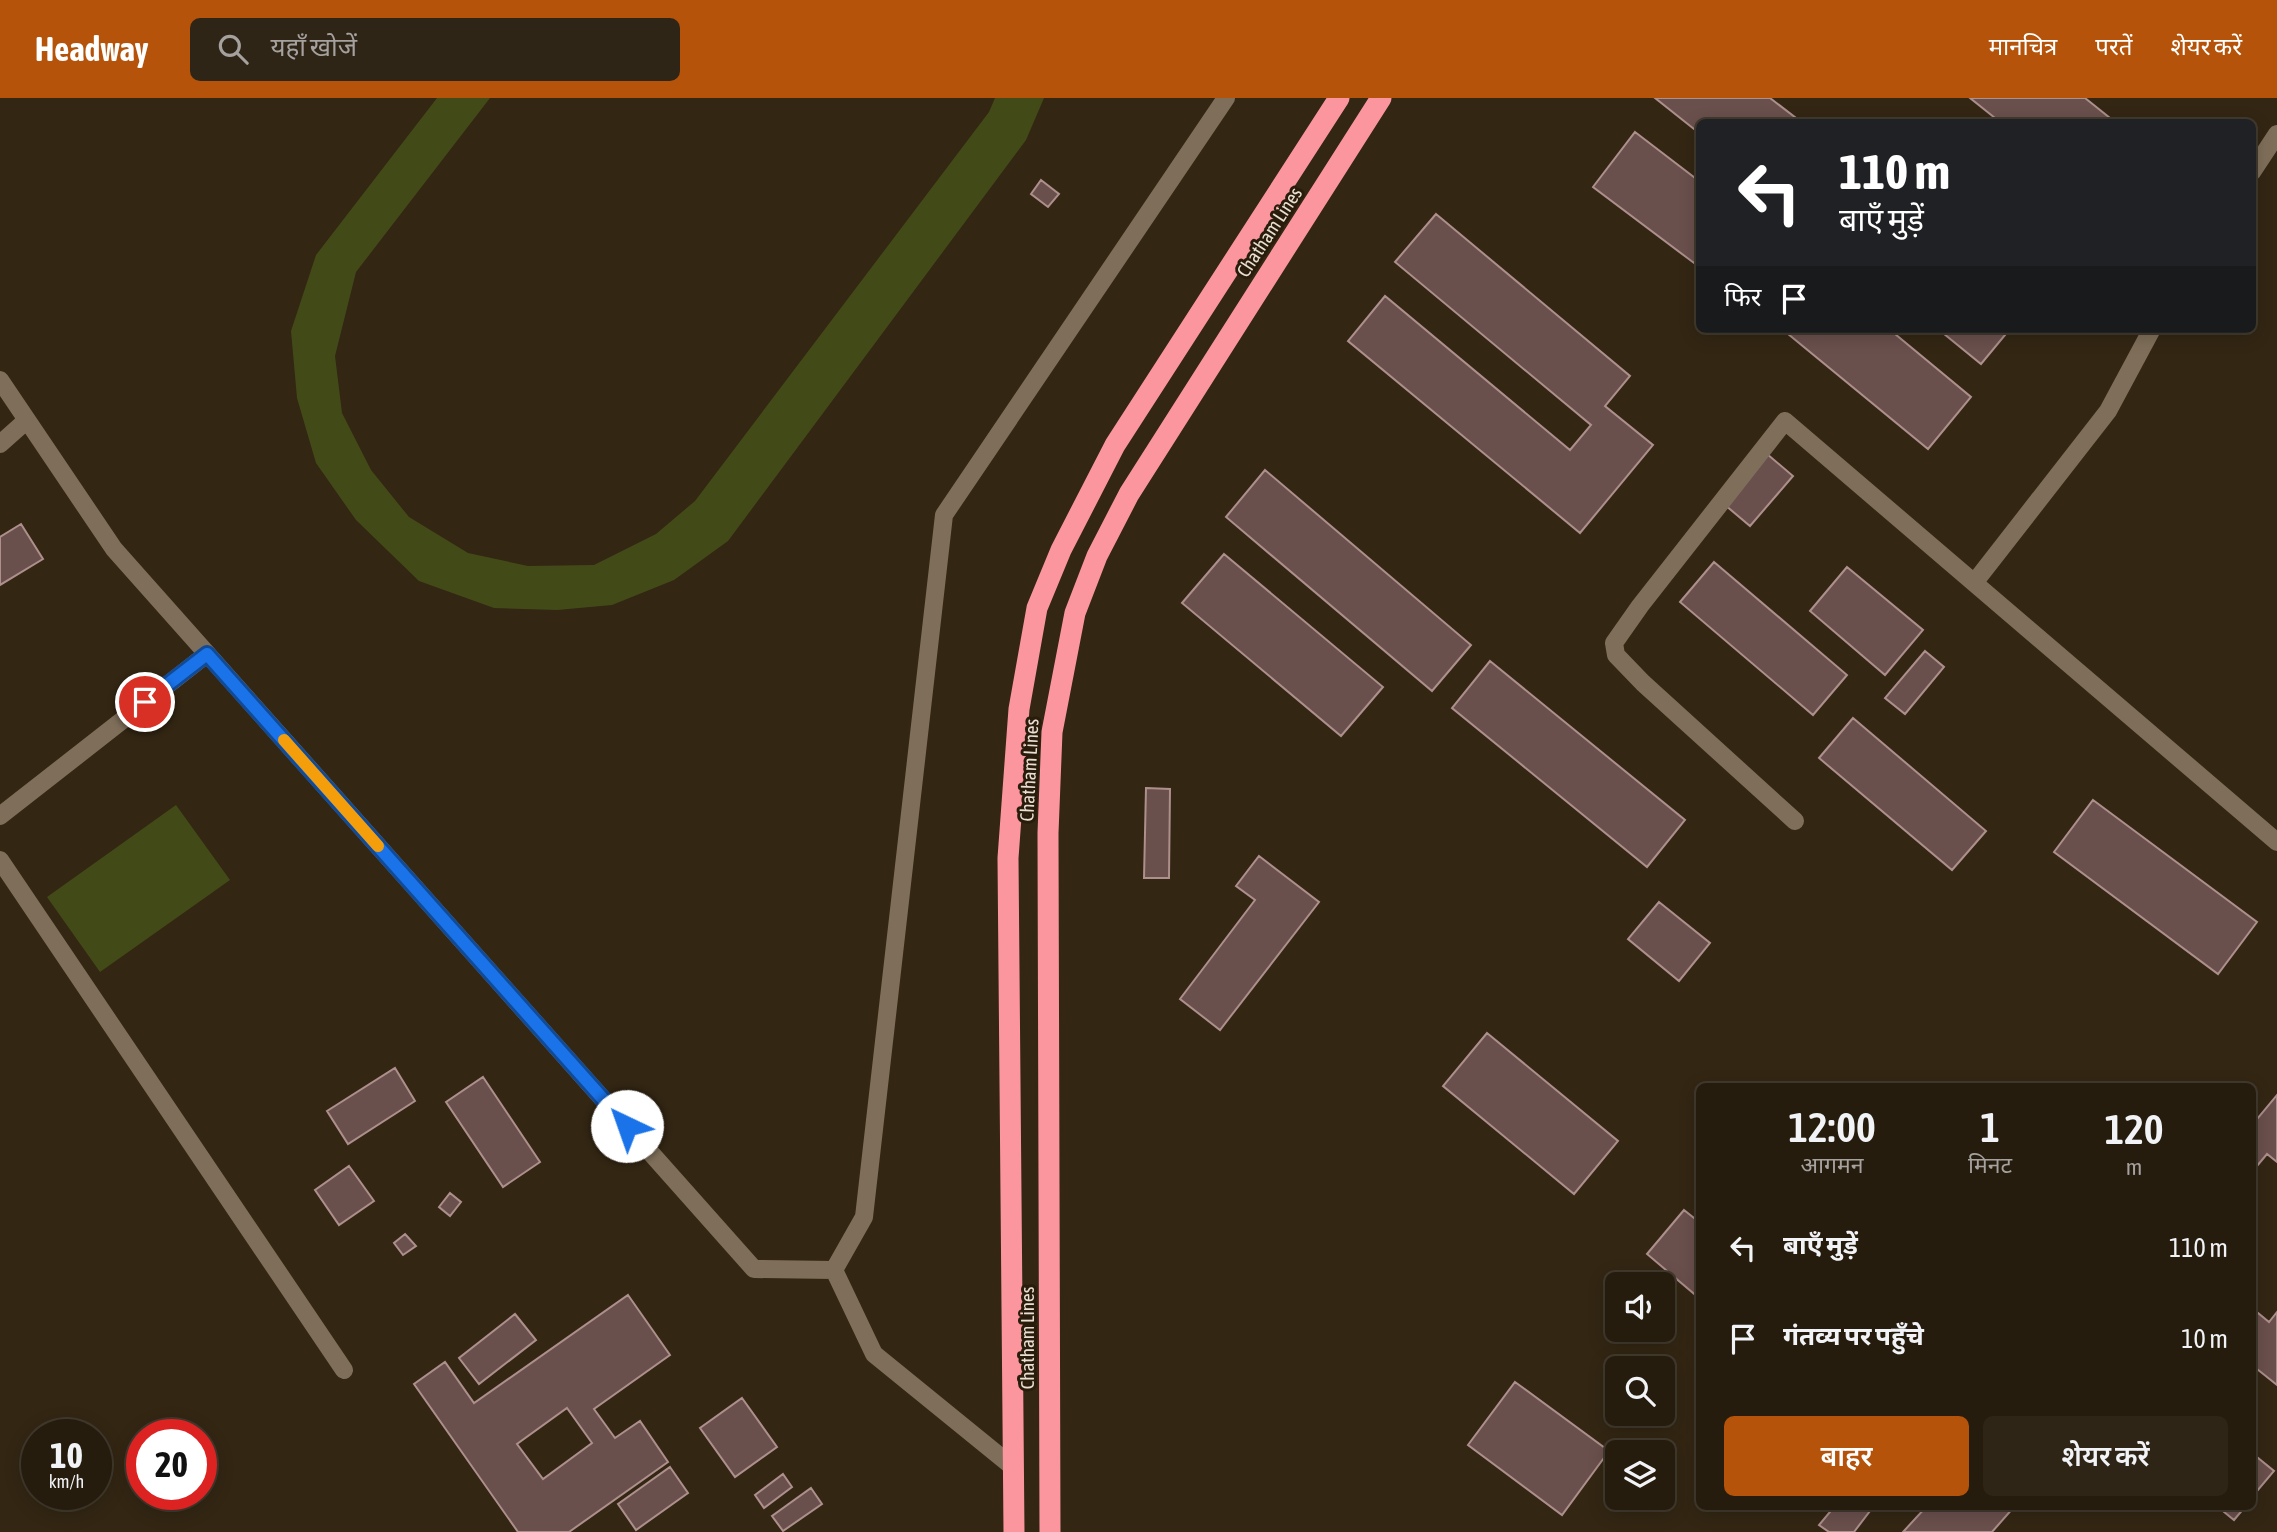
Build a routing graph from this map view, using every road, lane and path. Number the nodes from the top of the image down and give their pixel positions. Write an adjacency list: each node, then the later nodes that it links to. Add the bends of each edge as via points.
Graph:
1 (1226, 98): 16 (street, via 944,515 864,1217)
2 (1339, 98): 18 (highway, Chatham Lines, via 1115,445 1037,608 1020,709 1008,858)
3 (1381, 98): 20 (highway, Chatham Lines, via 1129,494 1097,556 1075,613 1052,732 1048,833)
4 (2277, 134): 5 (street)
5 (2256, 167)
6 (2145, 333): 10 (street, via 2108,411)
7 (0, 380): 8 (street)
8 (27, 420): 9 (street); 11 (street, via 114,549)
9 (0, 444)
10 (1974, 583): 13 (street, via 1784,421 1640,606 1614,643 1616,655); 14 (street)
11 (207, 654): 12 (street); 16 (street, via 754,1269)
12 (0, 816)
13 (1795, 821)
14 (2277, 842)
15 (0, 860): 17 (street)
16 (834, 1270): 18 (street, via 874,1354)
17 (344, 1370)
18 (1013, 1467): 19 (highway, Chatham Lines)
19 (1014, 1532)
20 (1050, 1532)

